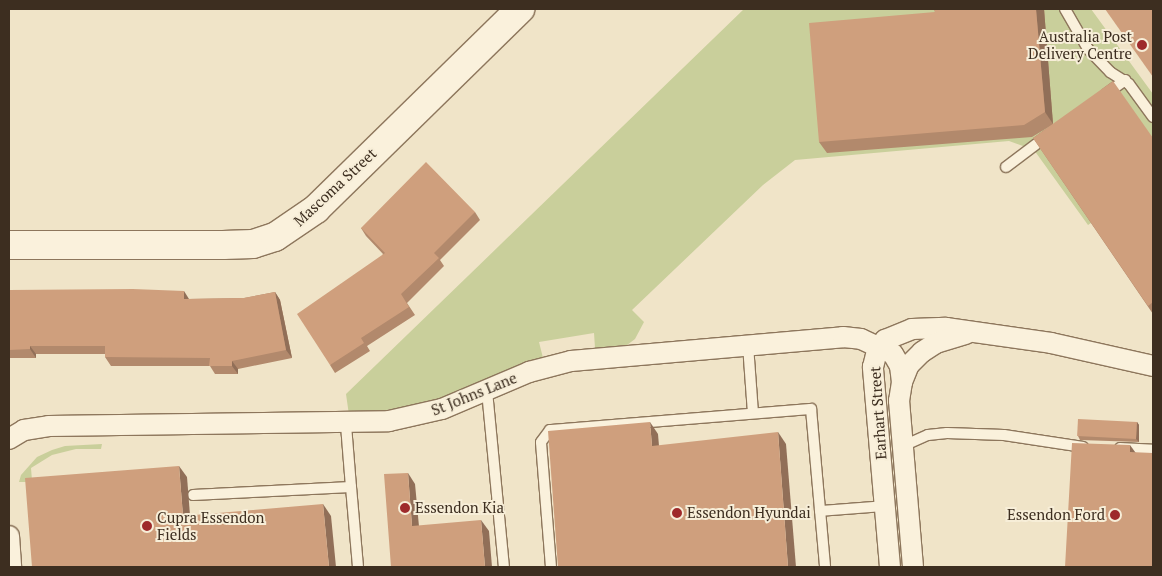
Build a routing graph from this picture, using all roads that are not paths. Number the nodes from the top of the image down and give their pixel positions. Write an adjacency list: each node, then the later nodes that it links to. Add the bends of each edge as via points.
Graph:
1 (520, 9): 8 (main road, Mascoma Street, via 316,208 275,237 252,244 223,245)
2 (1065, 9): 3 (lane, via 1088,48 1110,72)
3 (1125, 80): 4 (lane); 5 (lane)
4 (1093, 103)
5 (1153, 117)
6 (1053, 132): 7 (lane)
7 (1006, 167)
8 (9, 245)
9 (991, 334): 11 (street, Earhart Street, via 919,328 893,335); 12 (street, Earhart Street); 13 (street, Earhart Street, via 961,335 936,343 912,361)
10 (748, 345): 11 (street, St Johns Lane, via 852,337); 14 (street, St Johns Lane, via 571,361 529,372); 15 (lane)
11 (879, 347): 13 (street, St Johns Lane, via 897,359); 19 (street, Earhart Street, via 874,367)
12 (1153, 366)
13 (902, 382): 18 (street, Earhart Street, via 899,401)
14 (487, 391): 16 (street, St Johns Lane, via 413,418); 28 (lane)
15 (753, 413): 24 (lane, via 811,409); 29 (lane, via 554,429 546,433 541,448)
16 (346, 424): 17 (street, St Johns Lane, via 48,426 24,430); 21 (lane)
17 (9, 439)
18 (902, 446): 19 (street); 20 (lane, via 928,435 946,433 1004,435 1064,446); 32 (street, Earhart Street)
19 (880, 450): 23 (street, Earhart Street)
20 (1153, 450)
21 (351, 487): 22 (lane); 27 (lane)
22 (193, 496)
23 (885, 506): 24 (lane); 31 (street, Earhart Street)
24 (820, 512): 30 (lane)
25 (9, 536): 26 (street)
26 (11, 567)
27 (358, 567)
28 (504, 567)
29 (551, 567)
30 (824, 567)
31 (890, 567)
32 (913, 567)

